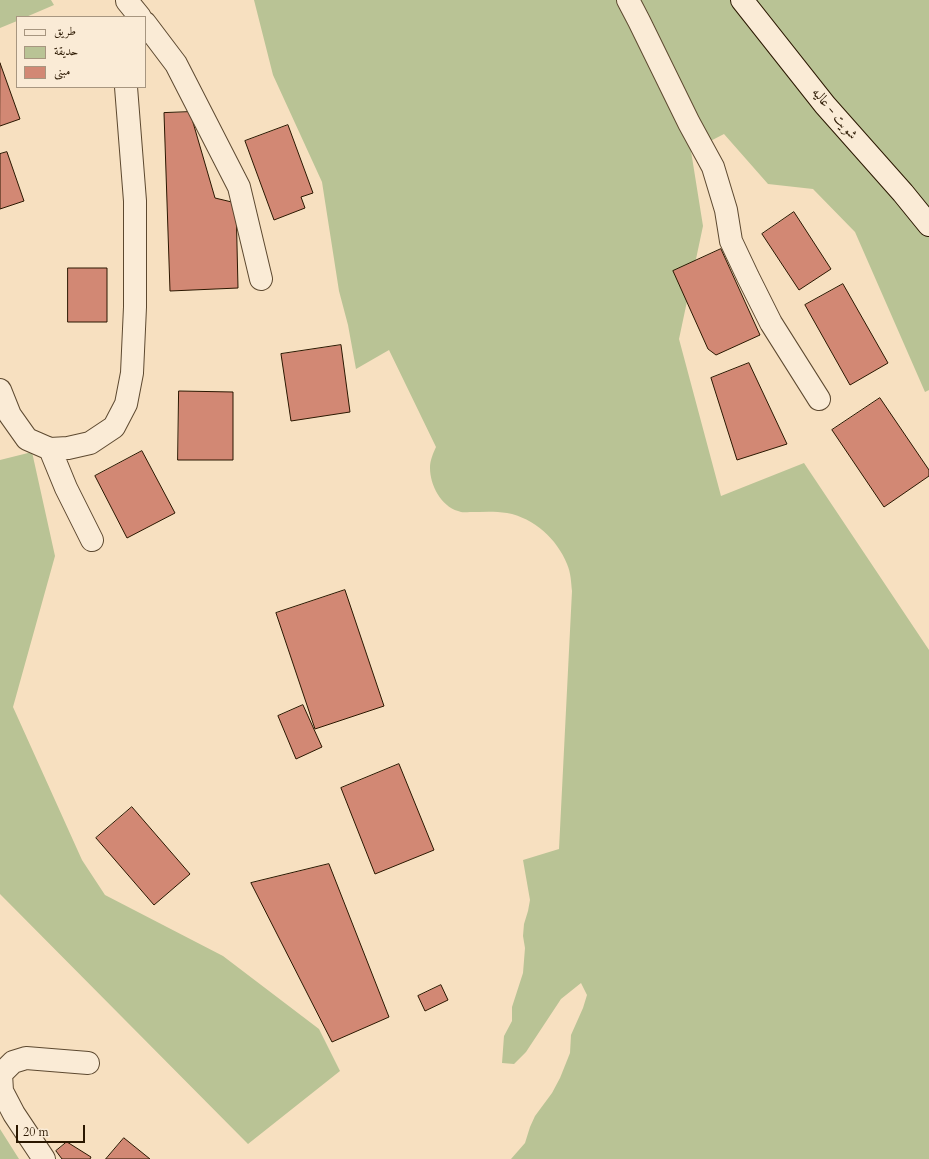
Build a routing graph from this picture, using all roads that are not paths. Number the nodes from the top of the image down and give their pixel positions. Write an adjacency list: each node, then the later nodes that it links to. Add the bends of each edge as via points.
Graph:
1 (628, 0): 8 (street, via 713,167 726,210 731,241 748,277 771,323)
2 (742, 0): 5 (street, شويت - عاليه, via 825,105)
3 (146, 24): 6 (street, via 176,64 238,187)
4 (126, 88): 9 (street, via 135,201 135,307 132,373 126,404 114,426 90,443)
5 (929, 225)
6 (261, 279)
7 (0, 390): 9 (street, via 10,415 27,439)
8 (819, 399)
9 (50, 449): 10 (street)
10 (92, 540)
11 (88, 1064): 12 (street, via 26,1058 13,1062 1,1074 2,1091)
12 (44, 1159)

